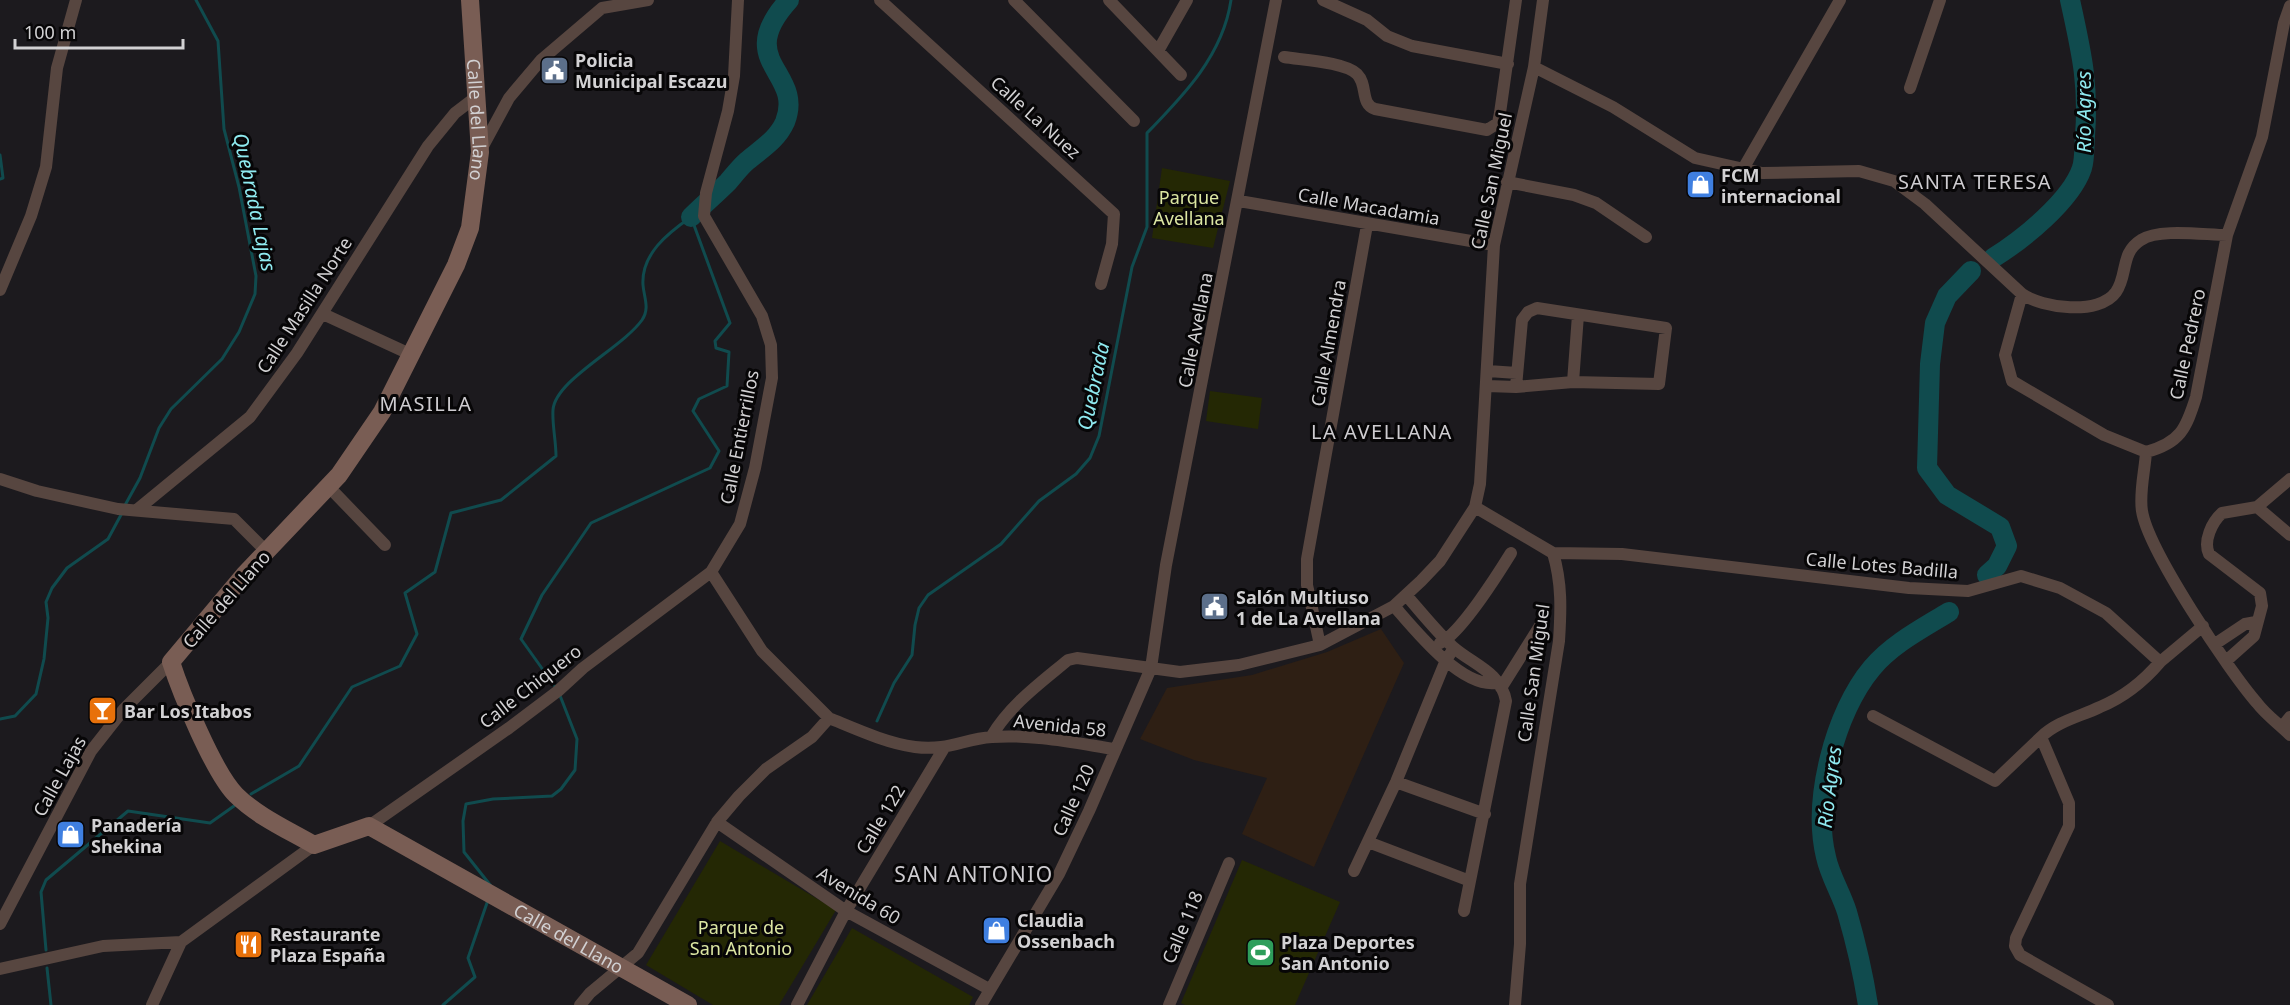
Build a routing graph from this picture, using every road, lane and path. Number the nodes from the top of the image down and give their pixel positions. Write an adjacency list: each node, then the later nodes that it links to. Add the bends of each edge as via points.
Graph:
1 (76, 0): 33 (street, via 57,68 46,167 31,216)
2 (470, 0): 22 (main road, Calle del Llano)
3 (648, 0): 24 (street, via 602,8 541,60 509,98)
4 (738, 0): 55 (street, Calle Entierrillos, via 729,111 706,193 704,216 762,316 771,345 772,378 740,524)
5 (880, 0): 32 (street, Calle La Nuez, via 1114,214 1112,244)
6 (1014, 0): 23 (street)
7 (1109, 0): 16 (street)
8 (1187, 0): 16 (street)
9 (1276, 0): 27 (street, Calle Avellana)
10 (1323, 0): 18 (street, via 1412,46)
11 (1516, 0): 18 (street)
12 (1543, 0): 19 (street, Calle San Miguel)
13 (1840, 0): 25 (street)
14 (1940, 0): 21 (street)
15 (2290, 6): 29 (street, Calle Pedrero, via 2262,137)
16 (1158, 51): 20 (street)
17 (1284, 57): 18 (street, via 1343,67 1356,73 1364,85 1369,107 1487,130 1498,123)
18 (1508, 64)
19 (1534, 67): 25 (street, via 1613,107 1695,158); 26 (street, Calle San Miguel)
20 (1181, 75)
21 (1910, 88)
22 (476, 97): 24 (main road, Calle del Llano); 35 (street, Calle Masilla Norte, via 455,113 428,146)
23 (1134, 121)
24 (480, 152): 37 (main road, Calle del Llano, via 470,228)
25 (1743, 169): 34 (street, via 1762,173 1859,171 1894,181 1925,204)
26 (1507, 182): 30 (street, via 1596,203); 31 (street, Calle San Miguel)
27 (1239, 201): 28 (street, Calle Macadamia); 69 (street, Calle Avellana, via 1166,565)
28 (1367, 225): 31 (street, Calle Macadamia); 63 (street, Calle Almendra, via 1307,559 1307,585)
29 (2227, 235): 34 (street, via 2143,238 2126,255 2116,292 2102,303 2051,307); 43 (street, Calle Pedrero, via 2189,419 2180,435 2165,447)
30 (1646, 237)
31 (1494, 245): 38 (street, Calle San Miguel)
32 (1101, 284)
33 (0, 290)
34 (2022, 294): 43 (street, via 2006,355 2012,381 2104,435)
35 (322, 314): 37 (street); 49 (street, Calle Masilla Norte, via 250,417)
36 (1578, 315): 39 (street, via 1537,308 1528,312 1522,320); 40 (street); 40 (street, via 1666,328 1659,384)
37 (412, 355): 46 (main road, Calle del Llano, via 382,412)
38 (1488, 371): 39 (street); 41 (street, Calle San Miguel)
39 (1517, 373): 42 (street)
40 (1572, 382): 42 (street)
41 (1487, 386): 42 (street); 47 (street, Calle San Miguel)
42 (1516, 387)
43 (2146, 452): 60 (street, via 2141,509 2146,526)
44 (0, 479): 49 (street, via 82,503)
45 (2290, 479): 48 (street)
46 (328, 486): 51 (street); 52 (main road, Calle del Llano)
47 (1475, 507): 54 (street); 56 (street, via 1440,561)
48 (2257, 507): 50 (street); 59 (street, via 2222,513 2214,523 2207,546 2212,558 2260,593 2263,601)
49 (138, 509): 52 (street, via 234,519)
50 (2290, 535)
51 (385, 544)
52 (267, 552): 67 (main road, Calle del Llano)
53 (1511, 553): 61 (street)
54 (1553, 554): 68 (street, Calle Lotes Badilla, via 1622,554 1909,588 1968,591 2020,576 2060,588 2106,613); 101 (street, Calle San Miguel, via 1562,601 1559,641 1521,876)
55 (711, 572): 73 (street, via 762,651); 82 (street, Calle Chiquero, via 509,728)
56 (1406, 595): 57 (street); 61 (street)
57 (1394, 606): 63 (street); 64 (street)
58 (1543, 621): 70 (street)
59 (2256, 622): 62 (street, via 2245,624); 66 (street, via 2254,636)
60 (2203, 626): 62 (street); 68 (street)
61 (1450, 644): 64 (street, via 1439,644); 65 (street); 70 (street, via 1491,673)
62 (2215, 644): 66 (street)
63 (1320, 645): 69 (street, via 1239,665 1180,672)
64 (1435, 652): 65 (street)
65 (1446, 660): 70 (street, via 1486,684); 79 (street)
66 (2226, 661): 74 (street, via 2256,703)
67 (171, 662): 84 (main road, Calle del Llano, via 184,698 235,794); 90 (street, Calle Lajas, via 124,709 91,751)
68 (2160, 662): 76 (street, via 2129,691 2057,724)
69 (1151, 668): 75 (street, via 1077,657 1068,660 1019,700); 78 (street, Calle 120)
70 (1499, 685): 80 (street, via 1506,701)
71 (1873, 717): 76 (street, via 1995,781)
72 (2290, 717): 74 (street)
73 (829, 718): 77 (street, Avenida 58, via 890,741); 81 (street, via 812,737 766,769)
74 (2286, 731)
75 (990, 737): 77 (street, Avenida 58); 78 (street, Avenida 58, via 1041,738)
76 (2042, 737): 102 (street, via 2071,815 2015,946 2020,955)
77 (944, 748): 88 (street, Calle 122)
78 (1114, 749): 94 (street, Calle 120, via 1059,874)
79 (1396, 782): 80 (street); 83 (street)
80 (1485, 814): 87 (street)
81 (717, 822): 88 (street, Avenida 60); 92 (street, via 638,953)
82 (369, 826): 84 (main road); 92 (main road, Calle del Llano)
83 (1368, 842): 86 (street); 87 (street)
84 (314, 845): 91 (street)
85 (1229, 863): 100 (street, Calle 118)
86 (1354, 872)
87 (1470, 881): 89 (street)
88 (846, 911): 94 (street, Avenida 60); 98 (street, Calle 122)
89 (1464, 911)
90 (0, 924)
91 (182, 942): 93 (street, via 103,946); 95 (street)
92 (621, 967): 96 (street); 97 (main road, Calle del Llano)
93 (0, 969)
94 (989, 989): 99 (street, Calle 120)
95 (152, 1005)
96 (580, 1005)
97 (688, 1005)
98 (797, 1005)
99 (981, 1005)
100 (1169, 1005)
101 (1515, 1005)
102 (2108, 1005)

